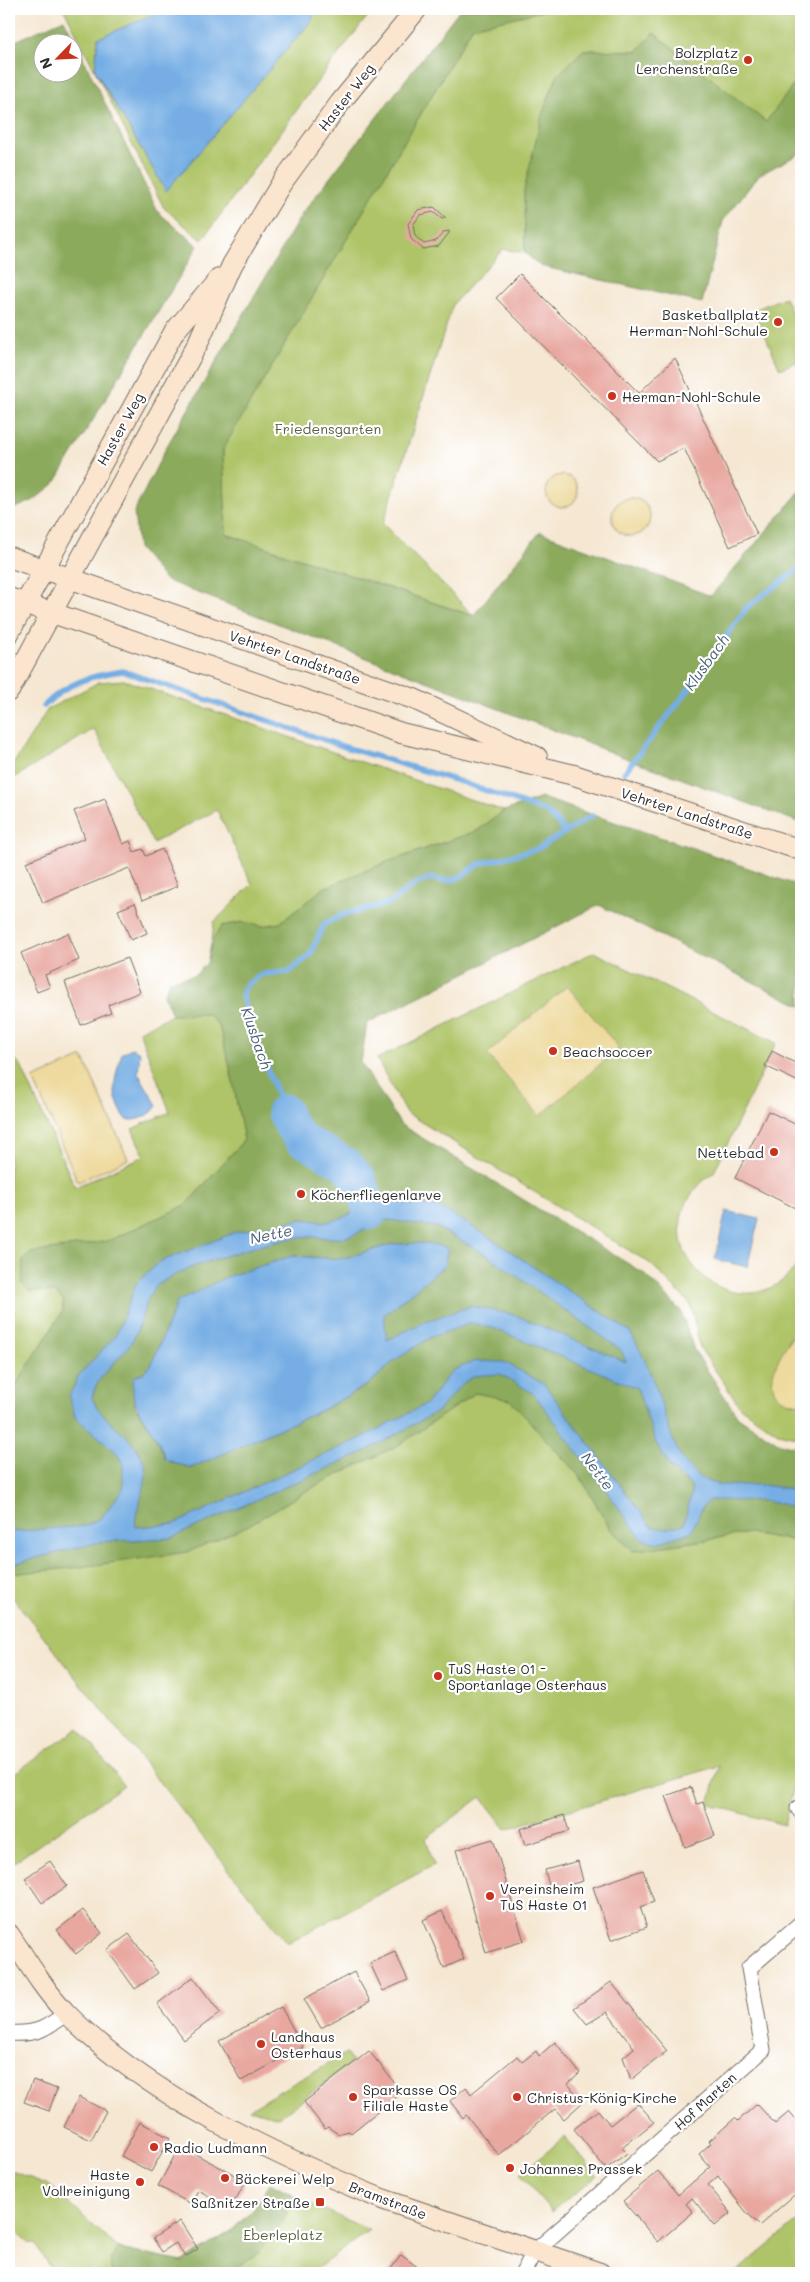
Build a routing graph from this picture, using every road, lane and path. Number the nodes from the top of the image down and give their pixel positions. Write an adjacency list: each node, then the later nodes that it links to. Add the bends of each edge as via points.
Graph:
1 (417, 9): 2 (street, Haster Weg, via 340,103 281,184)
2 (232, 265): 4 (street, Haster Weg, via 174,332); 5 (street, Haster Weg, via 198,343)
3 (9, 557): 4 (street, Vehrter Landstraße)
4 (43, 569): 5 (street, Vehrter Landstraße); 6 (street, Haster Weg)
5 (71, 579): 7 (street, Haster Weg); 10 (street, Vehrter Landstraße, via 414,699)
6 (16, 600): 7 (street, Vehrter Landstraße); 8 (street, Haster Weg)
7 (52, 613): 9 (street, Haster Weg); 10 (street, Vehrter Landstraße, via 401,732)
8 (9, 633)
9 (9, 691)
10 (574, 775): 11 (street, Vehrter Landstraße)
11 (801, 850)
12 (801, 1923): 16 (street, Hof Marten, via 749,1968 763,2050)
13 (9, 1934): 14 (street, Bramstraße)
14 (67, 2013): 15 (street, via 42,2031); 16 (street, Bramstraße, via 138,2073 226,2126 357,2188)
15 (9, 2033)
16 (534, 2252): 17 (street); 18 (street, Bramstraße)
17 (523, 2273)
18 (600, 2273)

